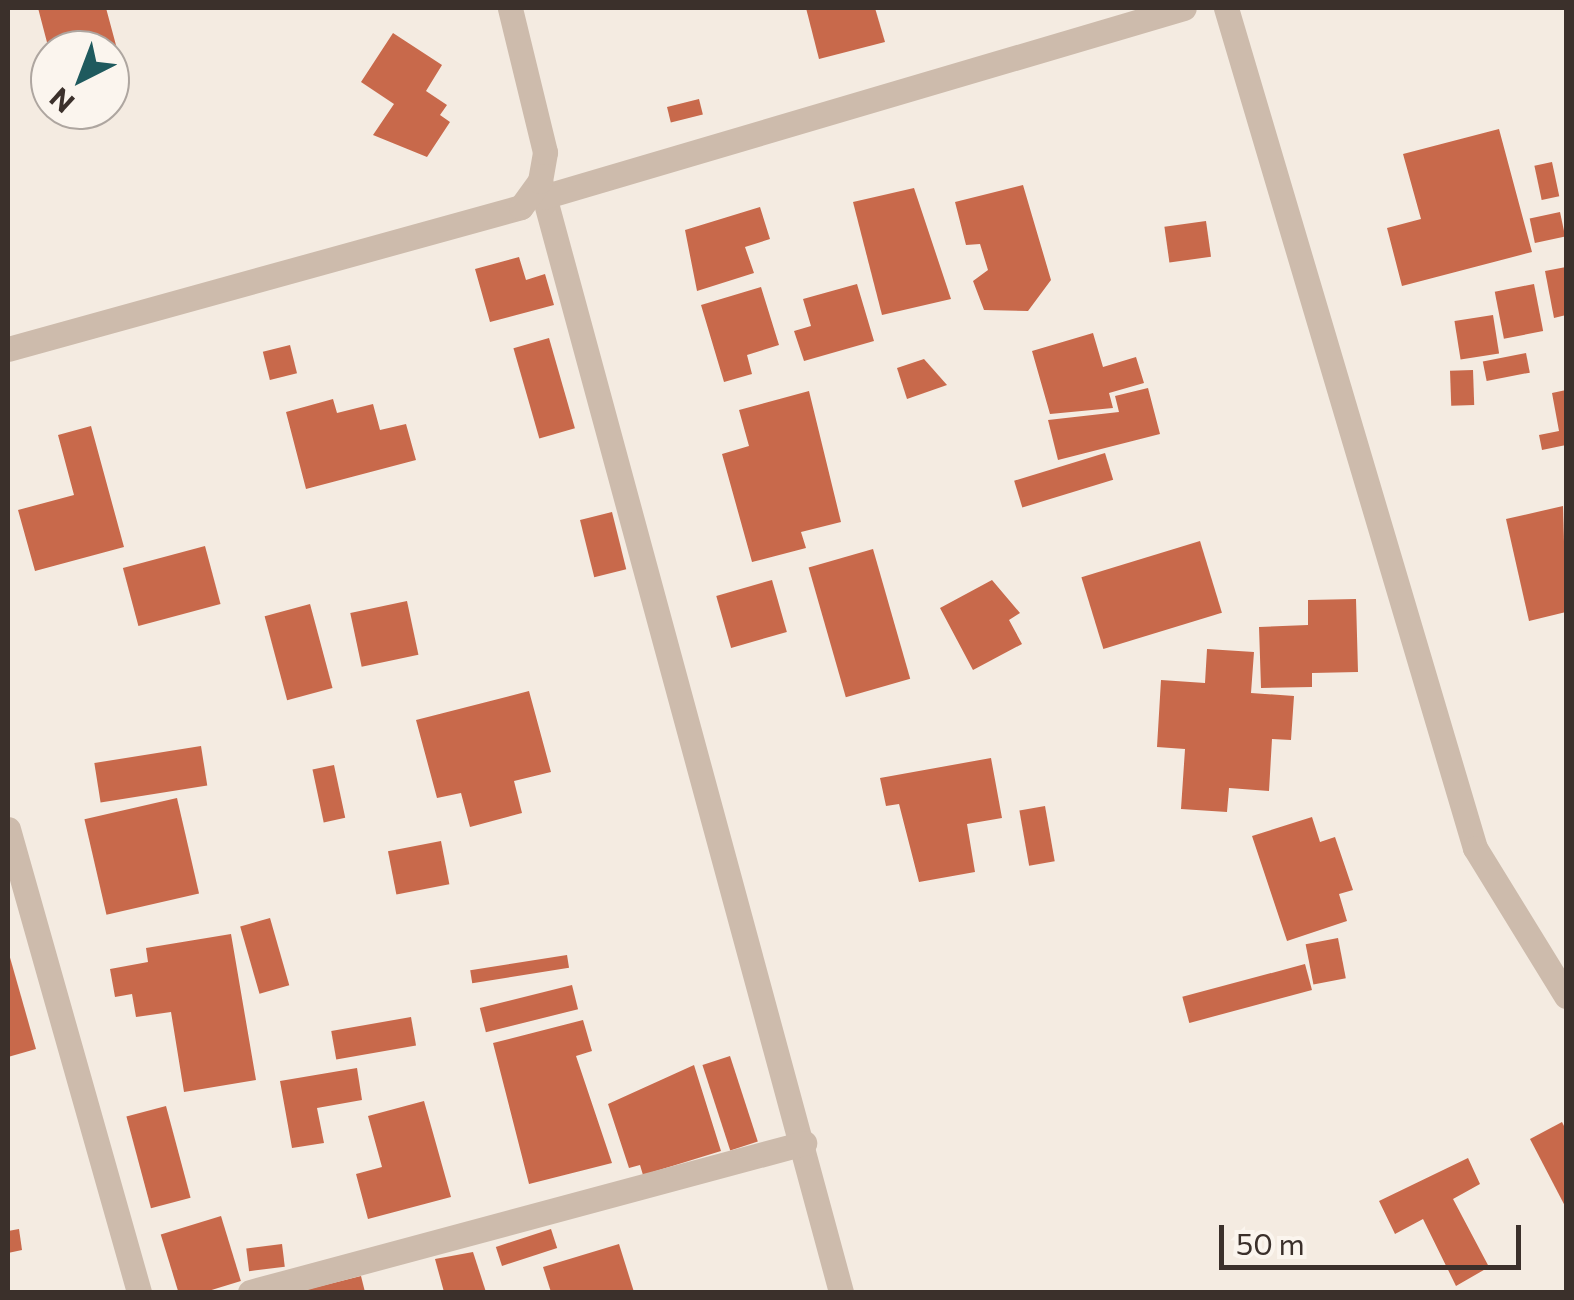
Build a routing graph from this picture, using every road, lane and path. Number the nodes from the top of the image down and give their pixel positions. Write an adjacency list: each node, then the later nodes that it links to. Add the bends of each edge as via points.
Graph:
1 (510, 8): 4 (street, via 545,152)
2 (1184, 8): 4 (street)
3 (1226, 8): 7 (street, via 1475,848)
4 (542, 189): 5 (street, via 501,215); 8 (street)
5 (8, 348)
6 (8, 829): 9 (street)
7 (1566, 996)
8 (804, 1143): 10 (street); 11 (street)
9 (139, 1292)
10 (250, 1292)
11 (841, 1292)

